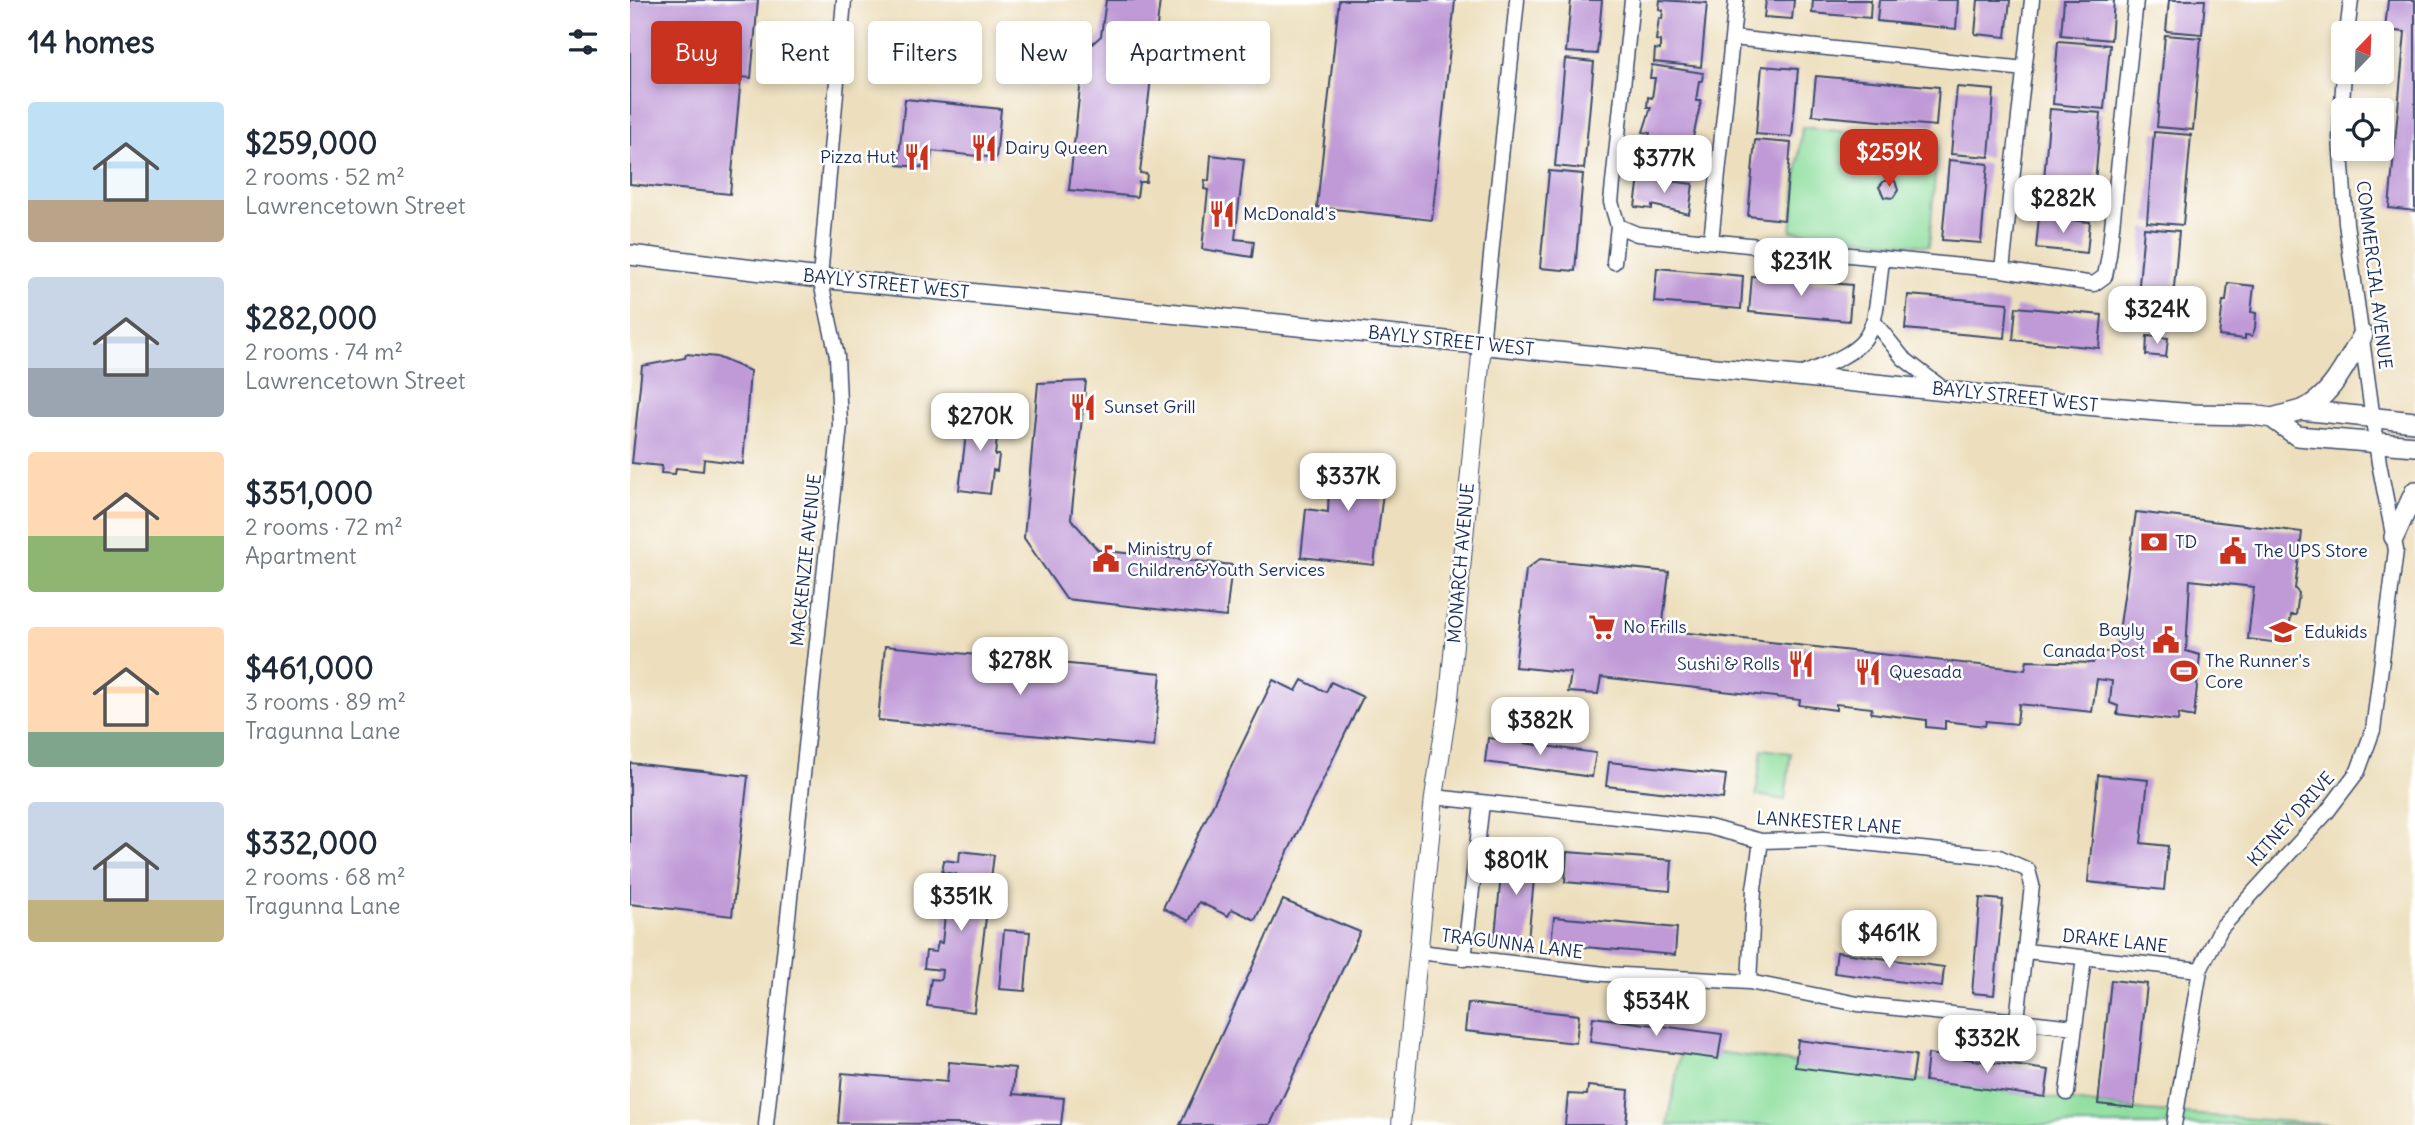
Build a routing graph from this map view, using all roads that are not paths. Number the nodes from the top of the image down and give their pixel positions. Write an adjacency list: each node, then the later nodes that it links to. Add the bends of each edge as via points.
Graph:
1 (844, 0): 18 (street, MACKENZIE AVENUE)
2 (1517, 0): 21 (street, MONARCH AVENUE)
3 (1632, 0): 12 (street, via 1611,202)
4 (1736, 0): 9 (street)
5 (2032, 0): 10 (street)
6 (2136, 0): 17 (street, via 2105,276 2094,284)
7 (2351, 0): 8 (street)
8 (2348, 21)
9 (1733, 38): 10 (street); 13 (street)
10 (2025, 69): 17 (street)
11 (2344, 84): 20 (street, COMMERCIAL AVENUE, via 2341,164)
12 (1618, 226): 13 (street, via 1637,234); 16 (street)
13 (1711, 241): 15 (street)
14 (630, 255): 18 (main road, BAYLY STREET WEST)
15 (1882, 259): 17 (street); 19 (street)
16 (1614, 262)
17 (2002, 270)
18 (820, 278): 21 (main road, BAYLY STREET WEST); 44 (street, MACKENZIE AVENUE, via 837,356 840,425)
19 (1875, 323): 22 (street, via 1845,358); 23 (street, via 1903,358)
20 (2363, 335): 24 (main road, via 2337,379 2310,407); 26 (street, COMMERCIAL AVENUE)
21 (1482, 344): 22 (main road, BAYLY STREET WEST); 32 (street, MONARCH AVENUE, via 1449,698)
22 (1798, 375): 23 (main road, BAYLY STREET WEST)
23 (1946, 391): 25 (main road, BAYLY STREET WEST)
24 (2301, 410): 25 (main road, BAYLY STREET WEST); 26 (main road, BAYLY STREET WEST)
25 (2272, 418): 28 (main road, BAYLY STREET WEST, via 2297,436)
26 (2373, 418): 27 (main road, BAYLY STREET WEST); 28 (street, COMMERCIAL AVENUE)
27 (2415, 422)
28 (2377, 441): 29 (main road, BAYLY STREET WEST); 31 (street, KITNEY DRIVE)
29 (2415, 446)
30 (2415, 491): 31 (main road)
31 (2394, 537): 39 (street, KITNEY DRIVE, via 2373,730 2358,771 2327,812 2221,928)
32 (1434, 797): 33 (street, LANKESTER LANE); 36 (street, MONARCH AVENUE)
33 (1482, 803): 34 (street, LANKESTER LANE, via 1709,827); 38 (street)
34 (1761, 841): 35 (street, LANKESTER LANE, via 1825,839 1999,857 2028,870 2032,885); 40 (street)
35 (2026, 951): 37 (street, DRAKE LANE); 41 (street, LANKESTER LANE)
36 (1419, 952): 38 (street, TRAGUNNA LANE); 45 (street, MONARCH AVENUE)
37 (2084, 958): 39 (street, DRAKE LANE); 42 (street)
38 (1464, 959): 40 (street, TRAGUNNA LANE, via 1605,974)
39 (2200, 970): 46 (street, KITNEY DRIVE)
40 (1749, 982): 41 (street, TRAGUNNA LANE, via 1858,1004)
41 (2017, 1020): 42 (street, TRAGUNNA LANE)
42 (2075, 1027): 43 (street)
43 (2067, 1093)
44 (766, 1125)
45 (1401, 1125)
46 (2174, 1125)

